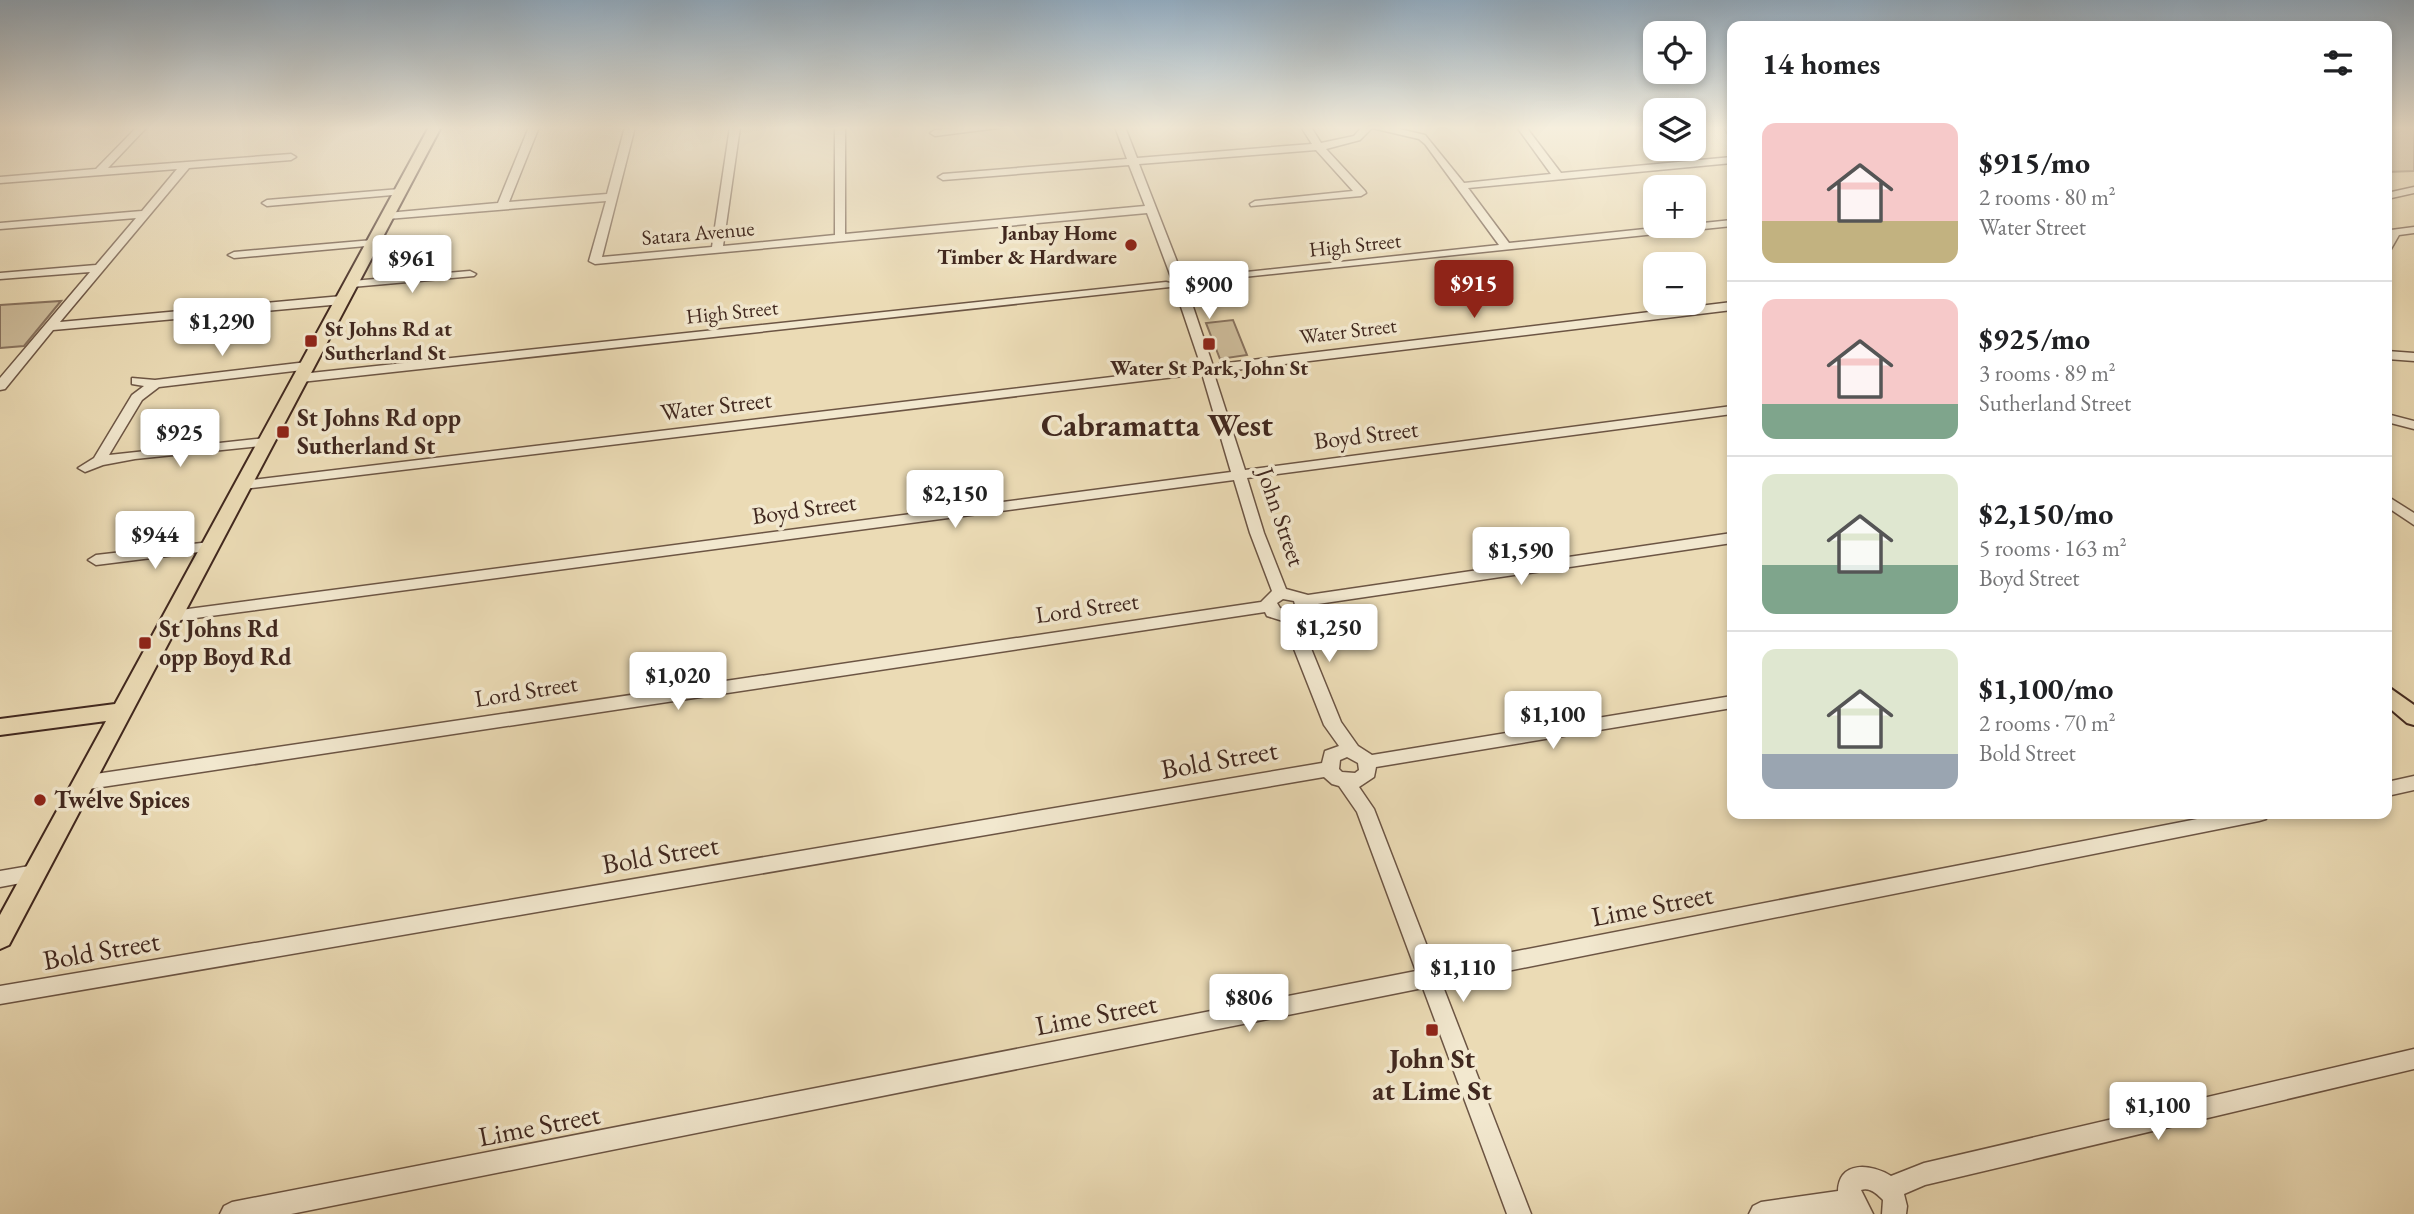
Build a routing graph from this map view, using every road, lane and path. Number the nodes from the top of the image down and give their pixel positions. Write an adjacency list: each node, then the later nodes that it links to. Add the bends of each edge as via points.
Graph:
1 (170, 184): 19 (street)
2 (404, 184): 12 (main road)
3 (511, 184): 17 (street)
4 (614, 184): 14 (street, Satara Avenue)
5 (727, 184): 28 (street)
6 (840, 184): 25 (street)
7 (1141, 184): 18 (street, John Street)
8 (1352, 184): 16 (street, via 1361,193)
9 (1489, 184): 10 (street)
10 (1460, 186): 27 (street)
11 (2414, 190): 13 (street)
12 (400, 192): 15 (street); 20 (main road)
13 (2392, 194)
14 (610, 197): 17 (street); 28 (street, Satara Avenue, via 595,261)
15 (267, 203)
16 (1255, 204)
17 (502, 206): 20 (street)
18 (1151, 209): 25 (street, Satara Avenue); 33 (street, John Street)
19 (145, 214): 22 (street); 30 (street)
20 (387, 216): 26 (main road)
21 (1727, 224): 27 (street, High Street)
22 (0, 226)
23 (2414, 230): 24 (street, via 2395,232)
24 (2392, 238)
25 (840, 239): 28 (street, Satara Avenue)
26 (373, 243): 29 (street); 34 (main road)
27 (1507, 247): 33 (street, High Street)
28 (717, 250)
29 (234, 255)
30 (100, 268): 32 (street); 36 (street)
31 (470, 274): 34 (street)
32 (0, 276)
33 (1179, 283): 39 (street, John Street); 40 (street, High Street)
34 (347, 292): 36 (street); 40 (main road)
35 (1727, 307): 39 (street, Water Street)
36 (49, 327): 43 (street)
37 (2392, 355): 38 (street)
38 (2414, 357)
39 (1207, 370): 50 (street, John Street); 51 (street, Water Street)
40 (304, 372): 42 (street, High Street); 47 (main road)
41 (137, 381): 42 (street, High Street)
42 (155, 383): 48 (street, via 136,398)
43 (0, 386)
44 (1727, 411): 50 (street, Boyd Street)
45 (2392, 419): 46 (street)
46 (2414, 425)
47 (267, 442): 48 (street); 51 (main road)
48 (99, 461): 49 (street)
49 (85, 468)
50 (1238, 475): 57 (street, John Street); 59 (street, Boyd Street)
51 (243, 485): 55 (main road)
52 (2392, 504): 53 (street)
53 (2414, 520)
54 (1727, 538): 58 (street)
55 (210, 547): 56 (street); 59 (main road)
56 (96, 560)
57 (1275, 599): 58 (street, via 1291,593); 60 (street, via 1278,615); 68 (street, Lord Street)
58 (1304, 601): 60 (street, via 1304,610)
59 (173, 616): 63 (main road)
60 (1290, 617): 66 (street, via 1333,725)
61 (2392, 698): 64 (main road)
62 (1727, 703): 67 (street)
63 (120, 711): 65 (main road); 68 (main road)
64 (2414, 717)
65 (0, 727)
66 (1339, 757): 67 (street); 67 (street, via 1335,777); 76 (street, Bold Street)
67 (1359, 773): 75 (street, via 1365,809)
68 (82, 783): 72 (main road)
69 (2414, 783): 70 (street)
70 (2392, 788)
71 (2234, 819): 75 (street, Lime Street)
72 (35, 873): 73 (street); 74 (main road)
73 (0, 879)
74 (0, 938)
75 (1430, 977): 80 (street, Lime Street); 81 (street)
76 (0, 995)
77 (2414, 1059): 78 (street, via 1924,1174)
78 (1889, 1189): 79 (street, via 1875,1179 1856,1178 1849,1187); 83 (street, via 1896,1204)
79 (1856, 1208): 82 (street, via 1788,1208)
80 (232, 1214)
81 (1519, 1214)
82 (1761, 1214)
83 (1894, 1214)

